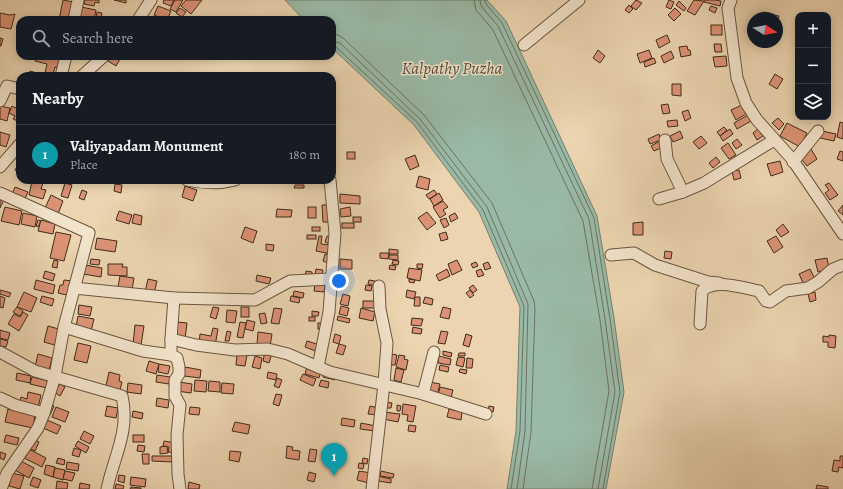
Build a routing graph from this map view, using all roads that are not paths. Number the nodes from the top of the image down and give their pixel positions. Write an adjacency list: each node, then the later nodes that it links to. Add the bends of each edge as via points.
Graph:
1 (78, 0): 5 (street)
2 (151, 0): 6 (street)
3 (579, 0): 7 (street)
4 (731, 0): 16 (street, via 728,8 737,78 746,103)
5 (75, 16)
6 (141, 16)
7 (524, 45)
8 (65, 60): 10 (street)
9 (100, 60): 11 (street)
10 (62, 72)
11 (86, 72)
12 (16, 88): 13 (street, via 7,86)
13 (0, 102)
14 (818, 131): 18 (street)
15 (665, 140): 21 (street, via 667,159)
16 (774, 140): 18 (street); 21 (street, via 704,183)
17 (16, 149): 19 (street)
18 (794, 162): 24 (street)
19 (0, 167)
20 (330, 184): 27 (street, via 334,233)
21 (682, 192): 23 (street)
22 (0, 193): 30 (street, via 89,233)
23 (659, 199)
24 (843, 234)
25 (611, 255): 28 (street, via 634,253 655,265 708,282)
26 (843, 265): 28 (street, via 833,269 808,288 786,291 770,302 766,301 759,290)
27 (330, 279): 31 (street, via 290,281 255,300); 38 (street, via 328,312)
28 (722, 283): 32 (street, via 702,291)
29 (379, 286): 40 (street, via 380,309 387,343)
30 (74, 288): 31 (street); 33 (street)
31 (174, 298): 34 (street)
32 (700, 324)
33 (64, 327): 37 (street, via 142,351); 39 (street)
34 (171, 339): 37 (street); 38 (street, via 235,350 268,349 288,354)
35 (0, 352): 39 (street, via 35,371)
36 (434, 352): 41 (street)
37 (171, 355): 47 (street, via 177,358 179,367 179,374 175,380 175,396 180,405 177,435)
38 (318, 367): 40 (street)
39 (55, 376): 43 (street); 46 (street, via 122,396 124,406 121,445)
40 (384, 384): 41 (street); 48 (street)
41 (423, 394): 44 (street)
42 (0, 398): 43 (street)
43 (44, 413): 45 (street, via 38,428 6,473)
44 (486, 414)
45 (2, 489)
46 (107, 489)
47 (180, 489)
48 (372, 489)

